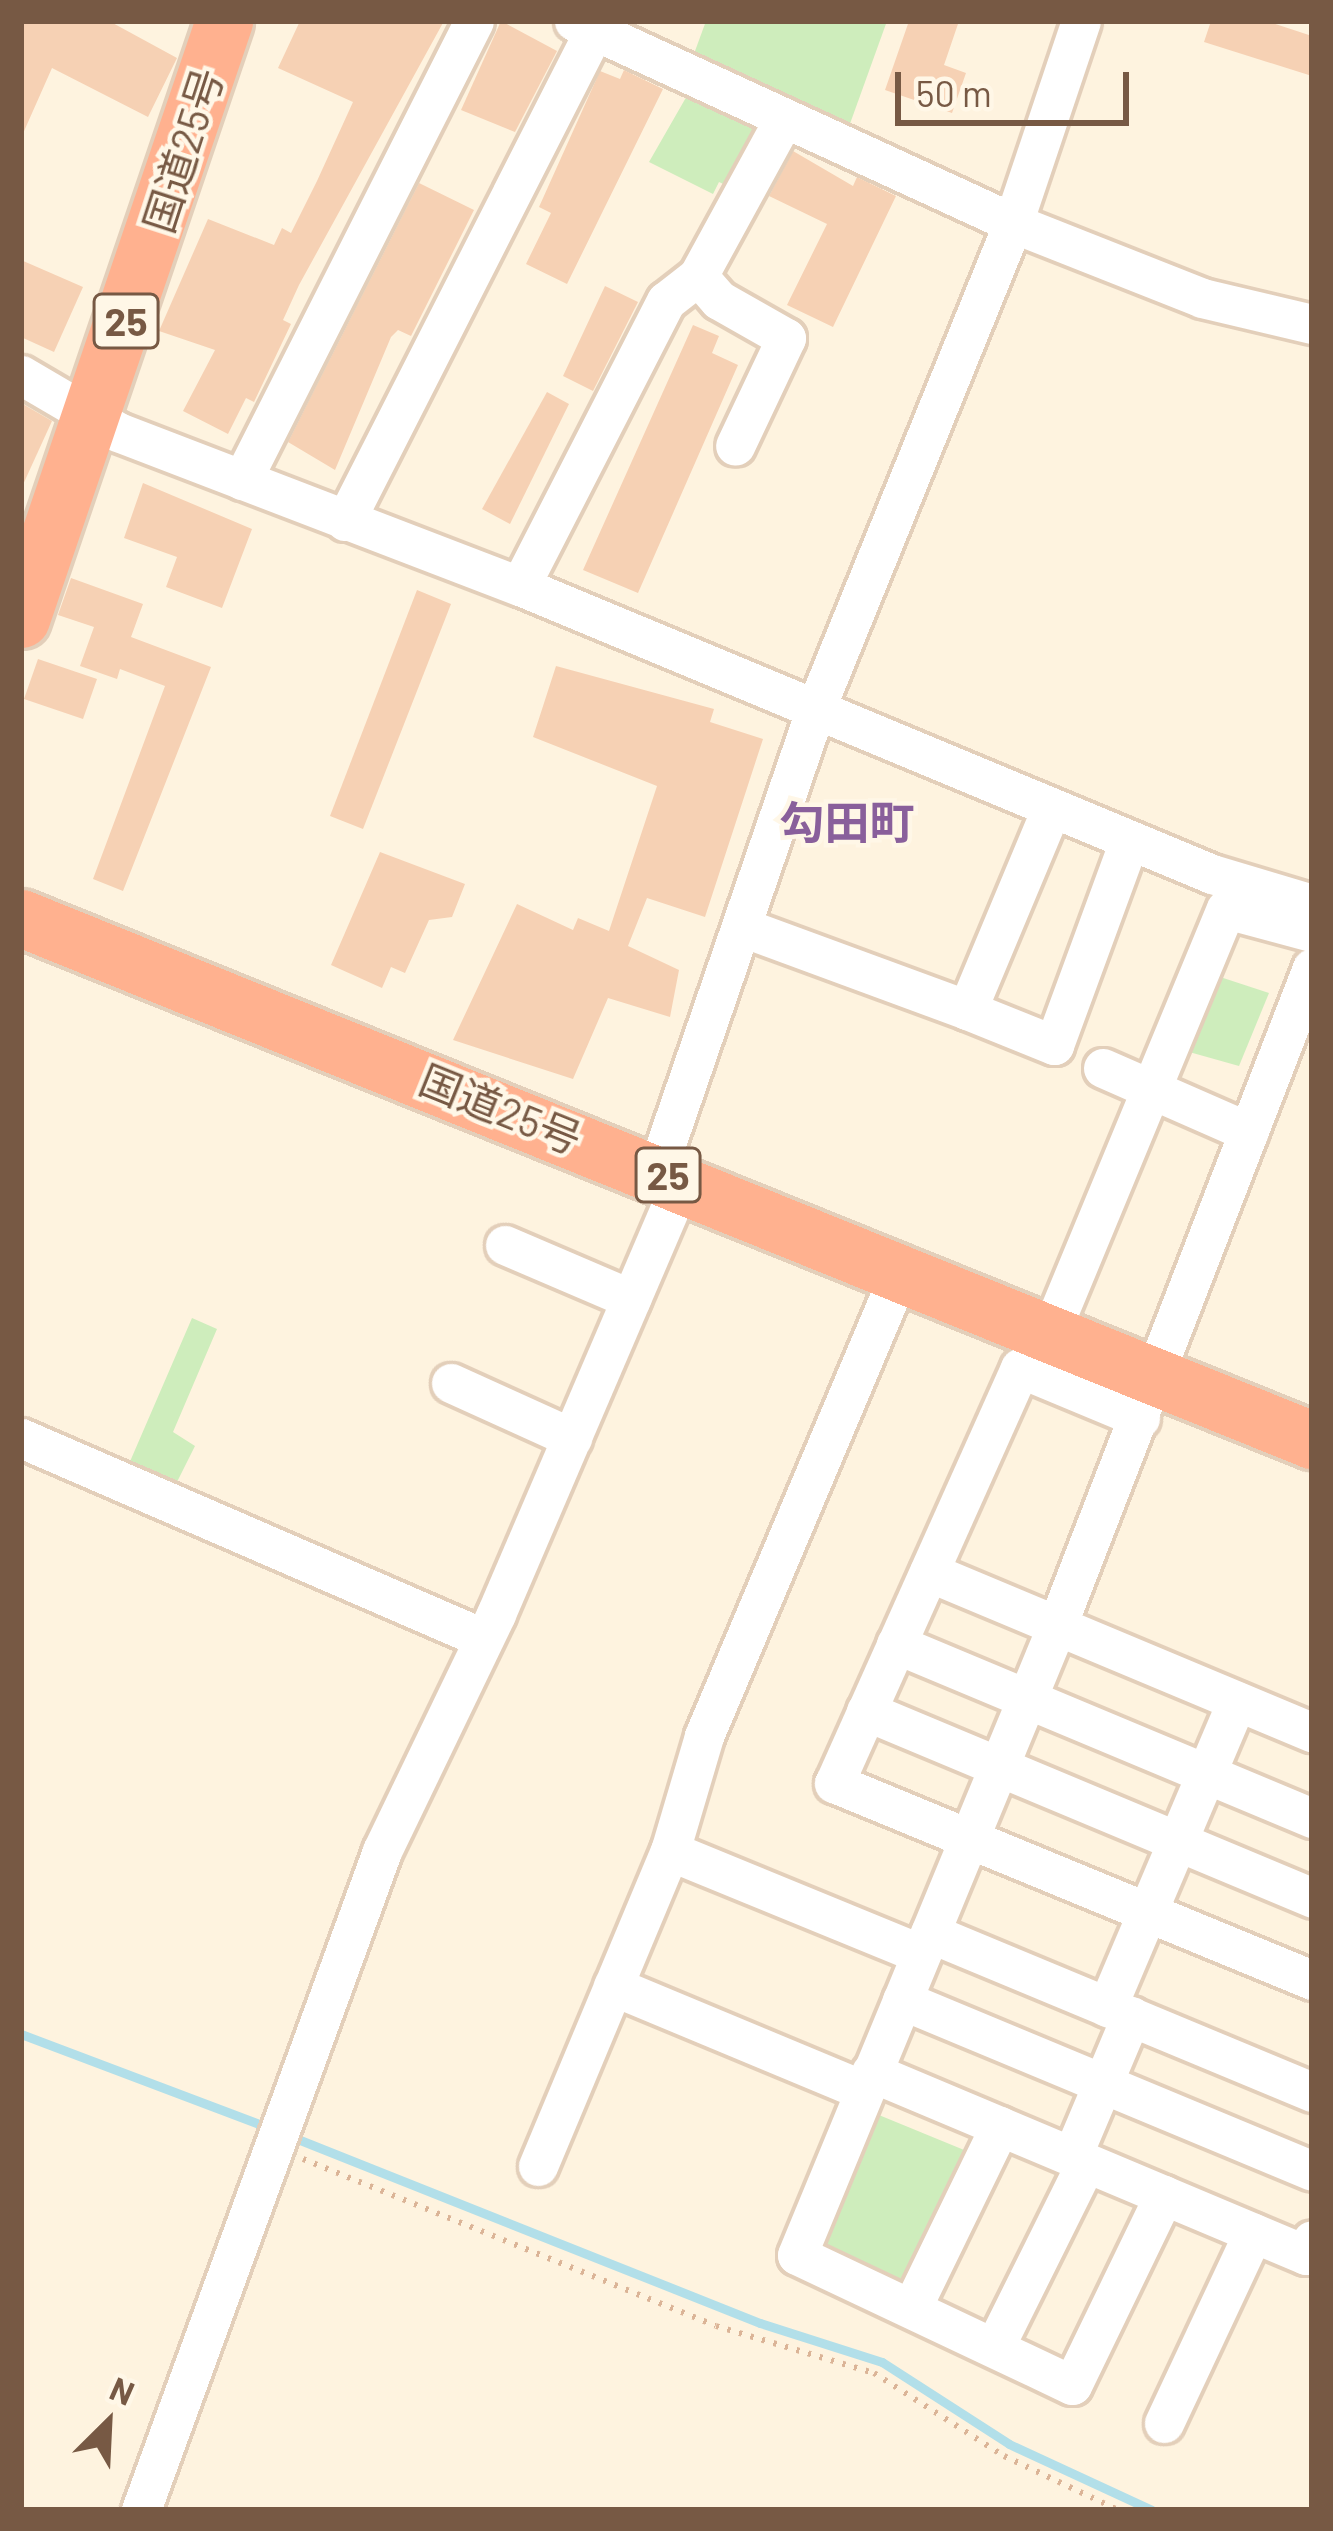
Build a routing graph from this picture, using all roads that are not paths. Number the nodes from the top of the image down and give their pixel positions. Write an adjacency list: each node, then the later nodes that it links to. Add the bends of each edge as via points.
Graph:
1 (224, 21): 10 (highway, 国道25号 / 25)
2 (474, 21): 12 (street)
3 (1081, 21): 6 (street)
4 (589, 24): 5 (street); 13 (street)
5 (784, 118): 6 (street); 7 (street)
6 (1013, 223): 8 (street, via 1202,298); 16 (street)
7 (698, 277): 11 (street, via 718,300 786,338); 14 (street, via 666,301)
8 (1312, 324)
9 (21, 375): 10 (street)
10 (90, 417): 12 (street); 15 (highway, 国道25号 / 25)
11 (735, 446)
12 (242, 480): 13 (street)
13 (345, 520): 14 (street)
14 (520, 586): 16 (street)
15 (21, 619)
16 (815, 710): 17 (street); 21 (street)
17 (1051, 809): 18 (street); 24 (street)
18 (1129, 841): 19 (street); 24 (street, via 1054,1045)
19 (1312, 904)
20 (21, 918): 28 (highway, 国道25号 / 25)
21 (742, 927): 24 (street); 28 (street)
22 (1312, 932): 26 (street, via 1226,909)
23 (1312, 968): 27 (street)
24 (968, 1010)
25 (1103, 1068): 26 (street)
26 (1152, 1089): 27 (street); 32 (street)
27 (1249, 1132): 34 (street)
28 (670, 1175): 30 (highway, 国道25号 / 25); 31 (street)
29 (505, 1245): 31 (street)
30 (900, 1272): 32 (highway, 国道25号 / 25); 51 (street, via 704,1736)
31 (631, 1299): 36 (street)
32 (1050, 1333): 34 (highway, 国道25号 / 25)
33 (451, 1383): 36 (street)
34 (1147, 1396): 37 (highway, 国道25号 / 25); 38 (street, via 1020,1368); 39 (street)
35 (21, 1438): 40 (street)
36 (572, 1438): 40 (street)
37 (1312, 1440)
38 (929, 1572): 39 (street); 41 (street)
39 (1057, 1628): 42 (street); 43 (street)
40 (480, 1637): 72 (street, via 382,1851)
41 (896, 1644): 42 (street); 44 (street)
42 (1027, 1700): 46 (street); 47 (street)
43 (1237, 1701): 45 (street); 47 (street)
44 (866, 1711): 46 (street); 49 (street, via 834,1783)
45 (1312, 1732)
46 (999, 1766): 49 (street); 50 (street)
47 (1206, 1774): 48 (street); 50 (street)
48 (1312, 1818)
49 (969, 1839): 53 (street); 54 (street)
50 (1178, 1841): 52 (street); 53 (street)
51 (670, 1851): 54 (street); 56 (street)
52 (1312, 1898)
53 (1147, 1915): 55 (street); 58 (street)
54 (925, 1944): 57 (street); 58 (street)
55 (1312, 1980)
56 (613, 1986): 59 (street); 64 (street)
57 (902, 2000): 59 (street); 60 (street)
58 (1119, 2012): 60 (street); 61 (street)
59 (867, 2081): 62 (street); 69 (street, via 797,2254)
60 (1102, 2084): 63 (street); 65 (street)
61 (1312, 2092)
62 (1000, 2126): 63 (street); 69 (street)
63 (1079, 2159): 66 (street); 70 (street)
64 (538, 2166)
65 (1312, 2171)
66 (1164, 2195): 67 (street); 70 (street, via 1072,2385)
67 (1252, 2233): 68 (street, via 1306,2255); 71 (street)
68 (1312, 2240)
69 (913, 2306): 70 (street)
70 (995, 2346)
71 (1164, 2423)
72 (141, 2510)

